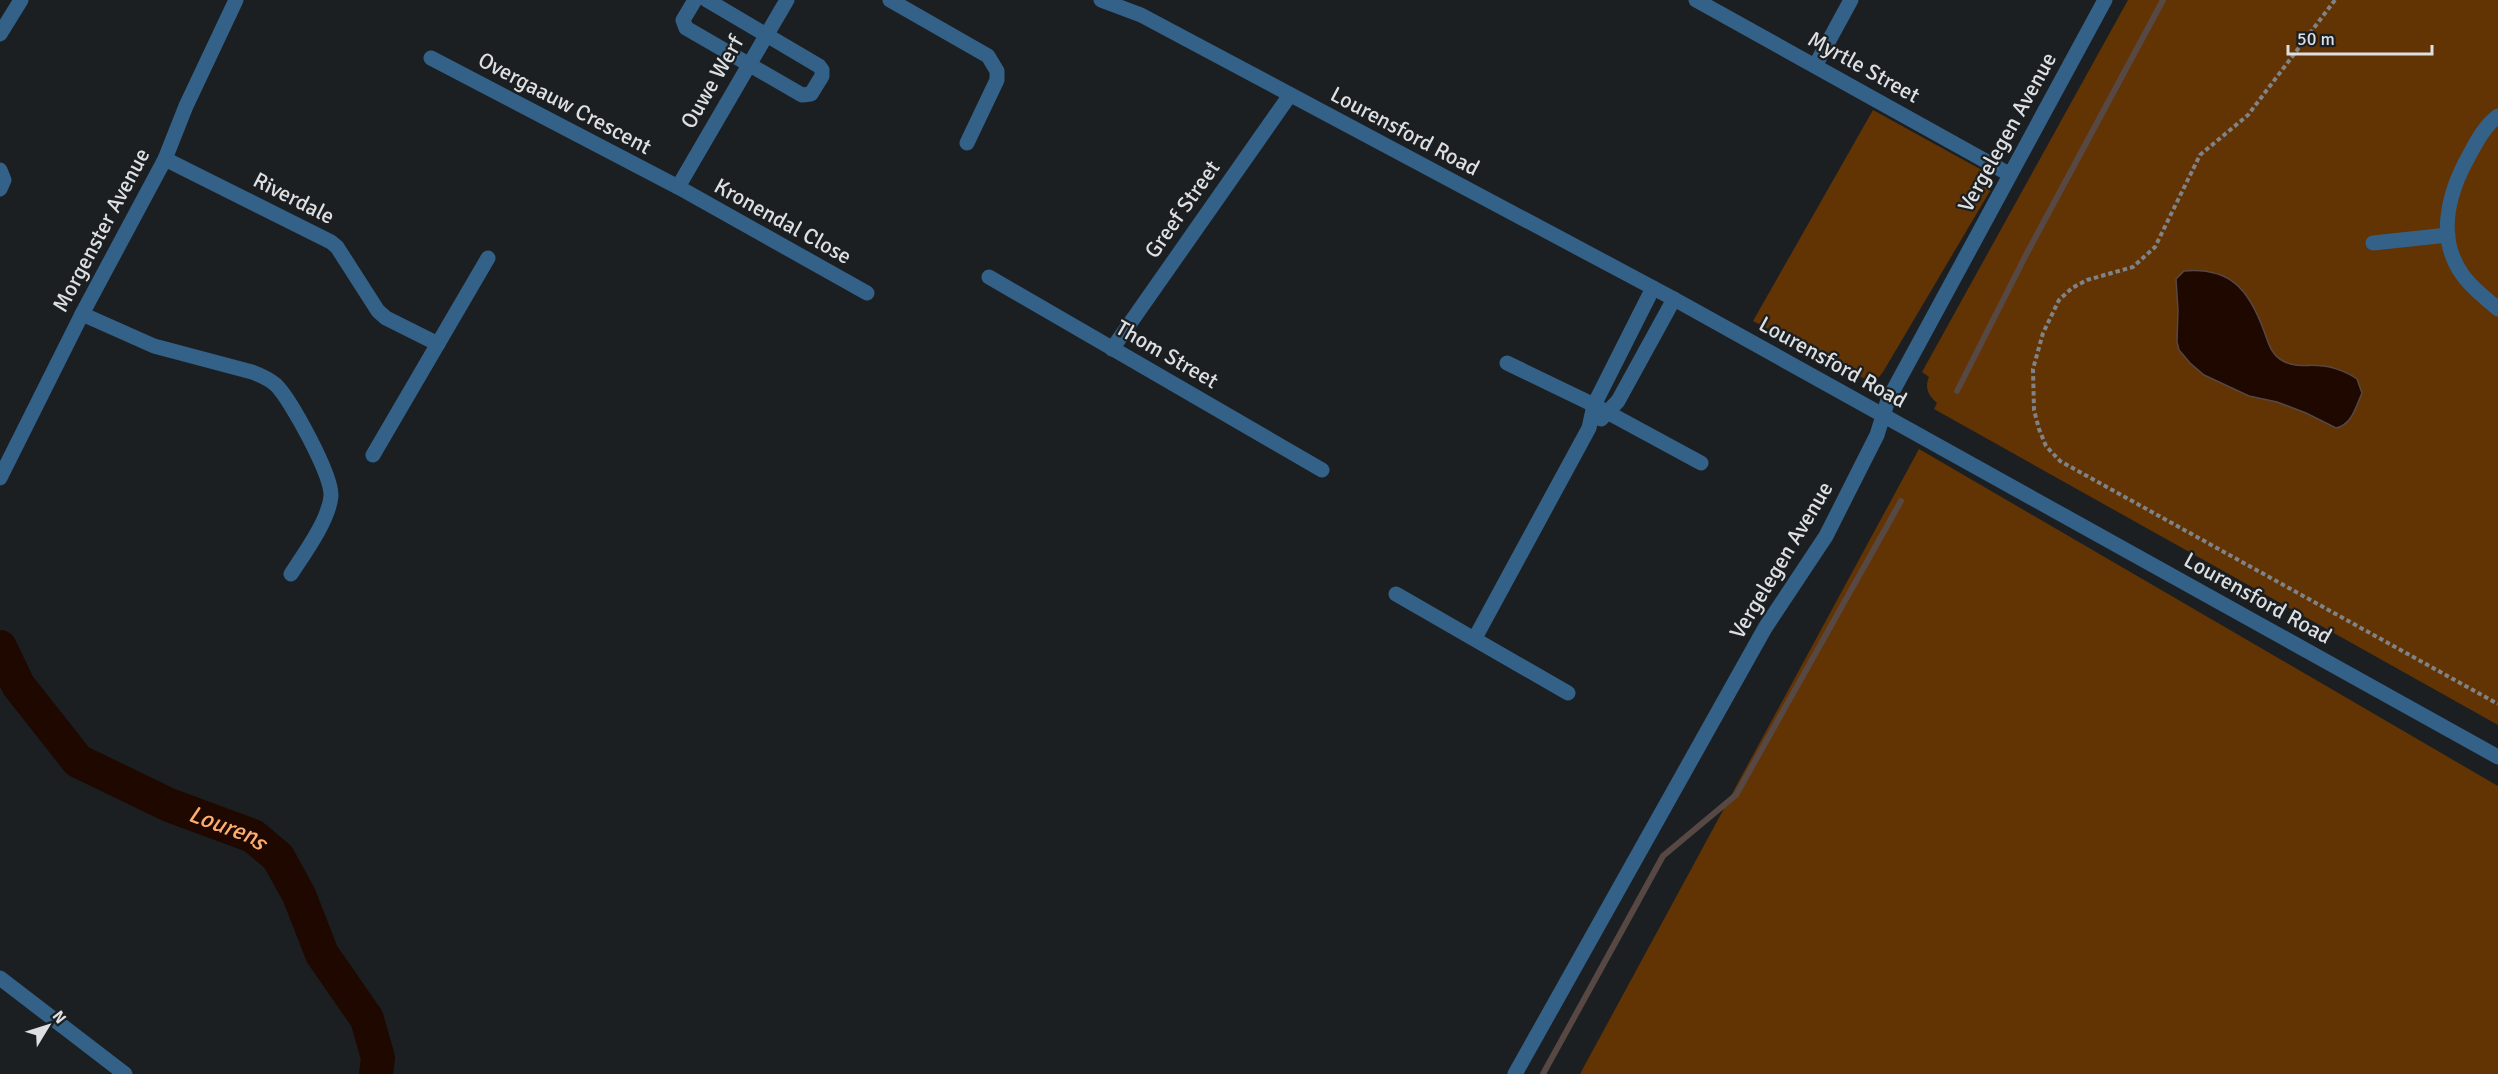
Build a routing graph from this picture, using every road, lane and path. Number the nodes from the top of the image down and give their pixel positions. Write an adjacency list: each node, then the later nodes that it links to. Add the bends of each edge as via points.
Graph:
1 (21, 0): 14 (street)
2 (236, 0): 22 (street, Morgenster Avenue)
3 (695, 0): 17 (street, via 683,20 686,28)
4 (707, 0): 15 (street)
5 (786, 0): 15 (street, Ouwe Werf)
6 (890, 0): 21 (street, via 994,63 997,80)
7 (1101, 0): 13 (street, Lourensford Road)
8 (1124, 0): 13 (street, Lourensford Road)
9 (1696, 0): 18 (street, Myrtle Street)
10 (1851, 0): 18 (street)
11 (2105, 0): 24 (street, Vergelegen Avenue)
12 (2335, 0): 51 (path, via 2248,115 2200,155 2155,248 2133,267 2086,280 2059,300 2043,333 2033,369 2034,410 2046,446 2060,461)
13 (1141, 15): 19 (street, Lourensford Road)
14 (0, 34)
15 (766, 34): 17 (street, Ouwe Werf); 17 (street, via 819,66 822,76 807,96)
16 (431, 58): 25 (street, Overgaauw Crescent)
17 (748, 65): 25 (street, Ouwe Werf)
18 (1815, 66): 24 (street, Myrtle Street)
19 (1290, 95): 31 (street, Lourensford Road); 37 (street, Greef Street)
20 (2498, 116): 27 (street, via 2477,139 2452,191)
21 (967, 143)
22 (165, 159): 35 (street, Morgenster Avenue); 36 (street, Riverdale, via 331,242 378,311)
23 (0, 170): 26 (street, via 4,180)
24 (2010, 174): 41 (street, Vergelegen Avenue)
25 (678, 188): 32 (street, Kronendal Close)
26 (0, 189)
27 (2448, 235): 28 (street); 34 (street, via 2462,275)
28 (2373, 243)
29 (488, 258): 36 (street)
30 (989, 278): 37 (street, Thom Street)
31 (1653, 288): 33 (street, Lourensford Road); 39 (street)
32 (867, 293)
33 (1674, 299): 40 (street); 41 (street, Lourensford Road)
34 (2498, 309)
35 (82, 314): 46 (street, Morgenster Avenue); 47 (street, via 154,346 252,372 281,391 326,471 331,495 329,507)
36 (438, 344): 43 (street)
37 (1112, 349): 45 (street, Thom Street)
38 (1507, 363): 39 (street)
39 (1594, 405): 40 (street); 42 (street)
40 (1608, 413): 42 (street); 44 (street)
41 (1882, 416): 52 (street, Lourensford Road); 55 (street, Vergelegen Avenue, via 1877,435 1826,536 1766,628)
42 (1589, 428): 49 (street)
43 (373, 455)
44 (1701, 463)
45 (1322, 470)
46 (0, 478)
47 (291, 574)
48 (1396, 594): 49 (street)
49 (1475, 638): 50 (street)
50 (1568, 693)
51 (2498, 704)
52 (2498, 756)
53 (0, 978): 54 (street)
54 (125, 1074)
55 (1515, 1074)

